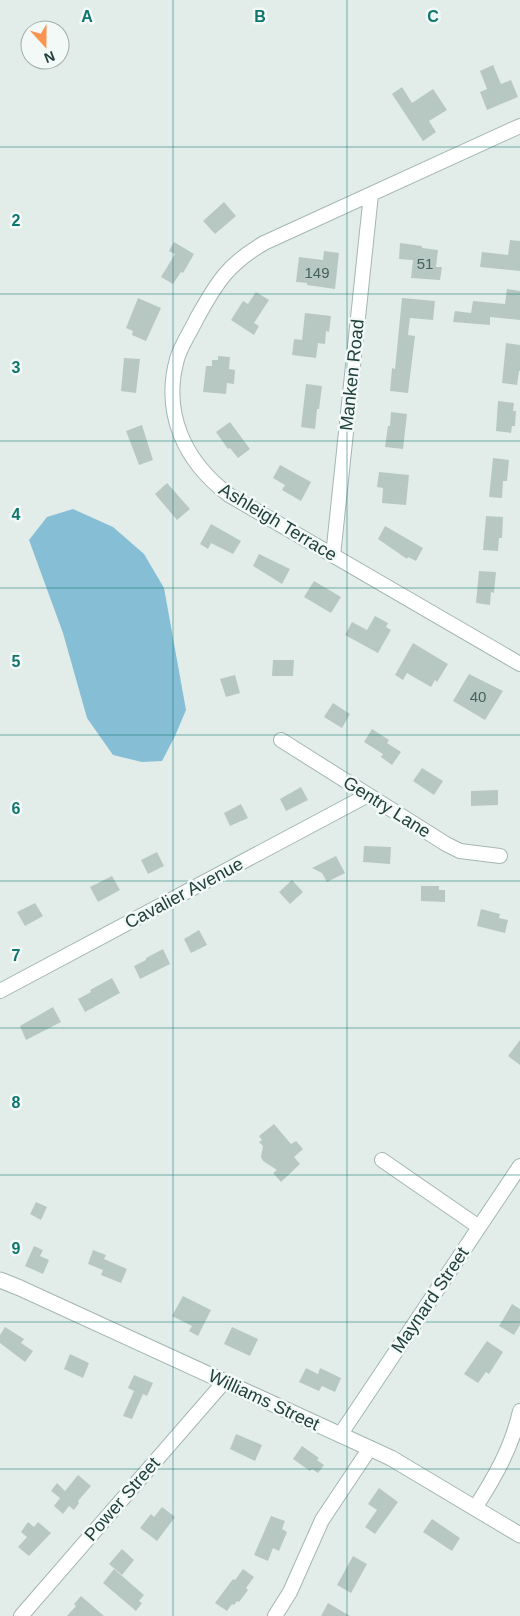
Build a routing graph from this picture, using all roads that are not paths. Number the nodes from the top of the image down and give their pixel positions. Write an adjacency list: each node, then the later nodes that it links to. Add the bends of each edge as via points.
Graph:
1 (520, 126): 2 (street, Ashleigh Terrace)
2 (371, 194): 3 (street, Manken Road); 3 (street, Ashleigh Terrace, via 264,243 230,267 208,297 177,358 173,381 175,420 200,470 229,495)
3 (333, 556): 4 (street, Ashleigh Terrace)
4 (520, 663)
5 (281, 740): 6 (street, Gentry Lane)
6 (368, 795): 7 (street, Gentry Lane, via 446,844 460,850); 8 (street, Cavalier Avenue)
7 (500, 856)
8 (0, 991)
9 (382, 1160): 11 (street)
10 (520, 1166): 11 (street, Maynard Street)
11 (479, 1227): 15 (street, Maynard Street)
12 (0, 1280): 13 (street, Williams Street)
13 (224, 1382): 15 (street, Williams Street); 19 (street, Power Street)
14 (520, 1411): 17 (street, via 506,1456)
15 (340, 1435): 16 (street, Williams Street)
16 (370, 1448): 17 (street, Williams Street); 20 (street, via 322,1520 290,1592)
17 (475, 1508): 18 (street, Williams Street)
18 (520, 1535)
19 (21, 1616)
20 (275, 1616)

